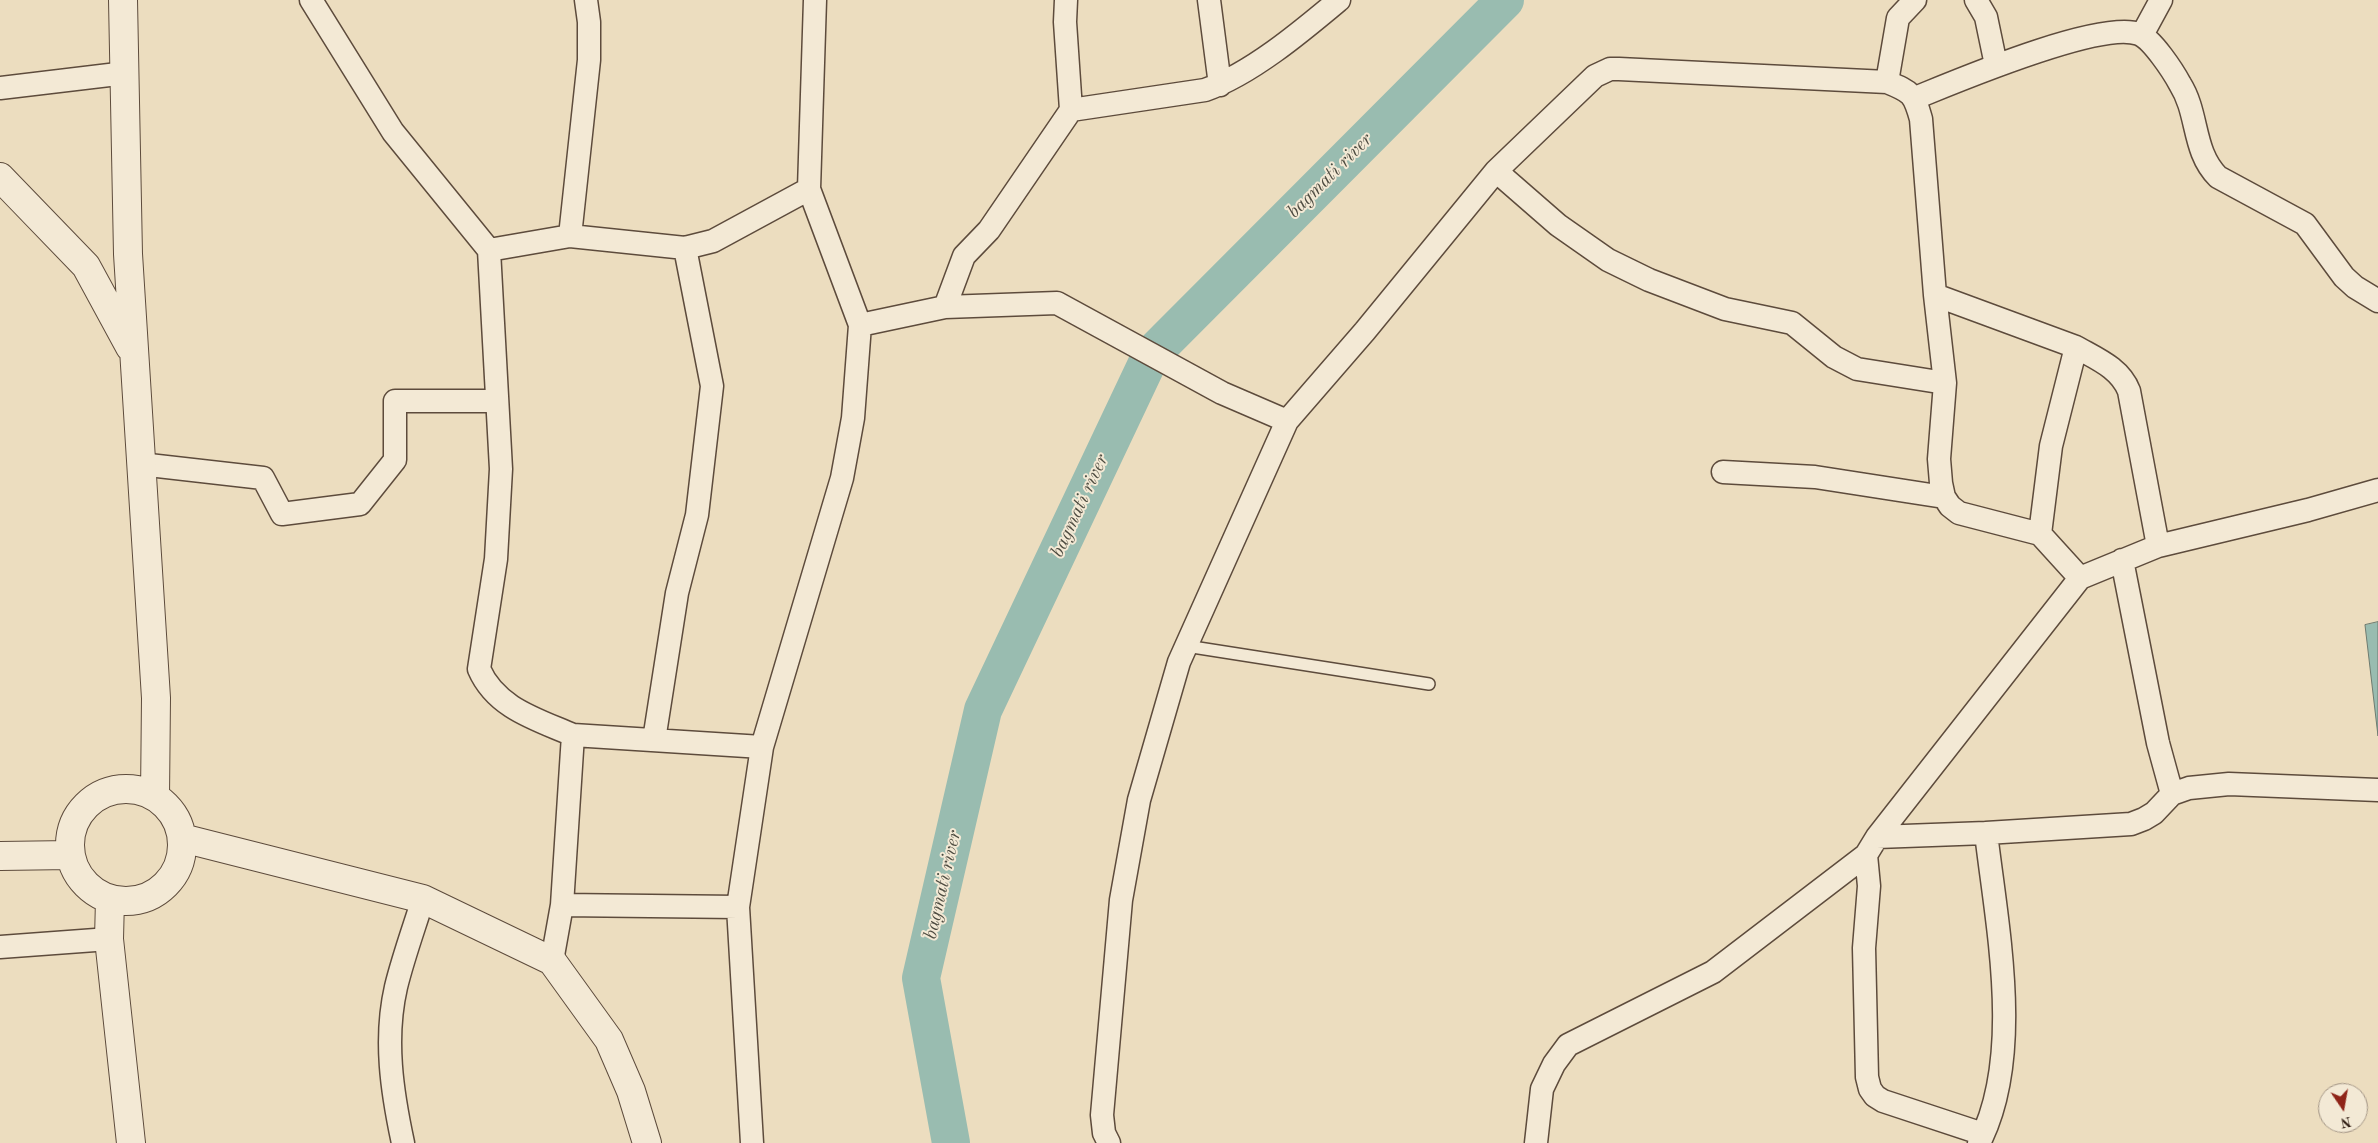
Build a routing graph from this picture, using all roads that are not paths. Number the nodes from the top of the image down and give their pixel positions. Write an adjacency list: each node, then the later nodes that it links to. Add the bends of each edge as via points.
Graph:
1 (123, 0): 13 (street)
2 (312, 0): 24 (street, via 393,132)
3 (586, 0): 22 (street, via 590,22 589,60)
4 (815, 0): 21 (street)
5 (1066, 0): 18 (street)
6 (1209, 0): 15 (street)
7 (1339, 0): 15 (street, via 1292,40)
8 (1915, 0): 14 (street, via 1898,18)
9 (1976, 0): 12 (street, via 1986,17)
10 (2161, 0): 11 (street)
11 (2142, 35): 12 (street, via 2117,32 2064,43); 26 (street, via 2154,47 2187,96 2199,146 2209,168 2218,177 2305,224 2344,277)
12 (1996, 65): 17 (street)
13 (126, 73): 16 (street); 30 (street, via 128,254)
14 (1887, 82): 17 (street); 19 (street, via 1610,69 1595,76)
15 (1220, 85): 18 (street)
16 (0, 88)
17 (1915, 98): 25 (street, via 1921,119)
18 (1071, 110): 27 (street, via 989,230 964,256)
19 (1496, 171): 31 (street, via 1558,225 1608,260 1649,280 1725,309 1792,323 1834,357 1858,369); 33 (street)
20 (0, 177): 30 (street, via 86,266)
21 (808, 189): 23 (street, via 713,241); 28 (street)
22 (570, 236): 23 (street); 24 (street)
23 (685, 248): 45 (street, via 712,386 698,516 677,594)
24 (489, 250): 32 (street)
25 (1935, 295): 29 (street); 31 (street)
26 (2378, 301)
27 (945, 306): 28 (street); 33 (street, via 1057,304 1222,393)
28 (860, 325): 46 (street, via 853,418 842,478)
29 (2076, 347): 38 (street, via 2051,446); 39 (street, via 2108,365 2125,381)
30 (133, 354): 34 (street)
31 (1945, 383): 37 (street, via 1939,460)
32 (497, 401): 34 (street, via 395,401 395,460 360,504 282,514 263,478); 44 (street, via 501,469 499,523 479,669 486,684 498,697 514,708)
33 (1287, 421): 42 (street)
34 (140, 464): 49 (street, via 156,698)
35 (1723, 472): 37 (street, via 1816,477)
36 (2378, 490): 39 (street)
37 (1944, 497): 38 (street, via 1959,513)
38 (2040, 534): 41 (street)
39 (2158, 546): 40 (street)
40 (2122, 560): 41 (street); 48 (street, via 2156,733)
41 (2080, 578): 52 (street)
42 (1186, 646): 43 (lane); 67 (street, via 1139,800 1121,900 1102,1115)
43 (1429, 684)
44 (573, 735): 45 (street); 57 (street)
45 (654, 740): 46 (street)
46 (762, 747): 58 (street)
47 (2378, 790): 48 (street, via 2229,784 2189,788)
48 (2172, 794): 50 (street, via 2154,813 2131,824)
49 (154, 796): 51 (street, via 171,810 181,828); 53 (street, via 123,788 93,799 73,824)
50 (1986, 833): 52 (street); 62 (street, via 2004,1016 1997,1091)
51 (182, 838): 55 (street, via 178,870 168,883 142,900); 56 (street)
52 (1871, 846): 62 (street, via 1864,948 1864,1018 1870,1089 1883,1101); 68 (street, via 1713,972 1568,1045 1542,1089)
53 (70, 855): 54 (street); 55 (street, via 84,883)
54 (0, 856)
55 (110, 899): 59 (street)
56 (423, 899): 61 (street); 64 (street, via 396,987 391,1016 392,1079)
57 (562, 905): 58 (street); 61 (street)
58 (738, 907): 66 (street)
59 (109, 939): 60 (street); 63 (street)
60 (0, 947)
61 (552, 961): 65 (street, via 609,1040 631,1090)
62 (1981, 1139)
63 (131, 1143)
64 (403, 1143)
65 (647, 1143)
66 (752, 1143)
67 (1109, 1143)
68 (1536, 1143)

